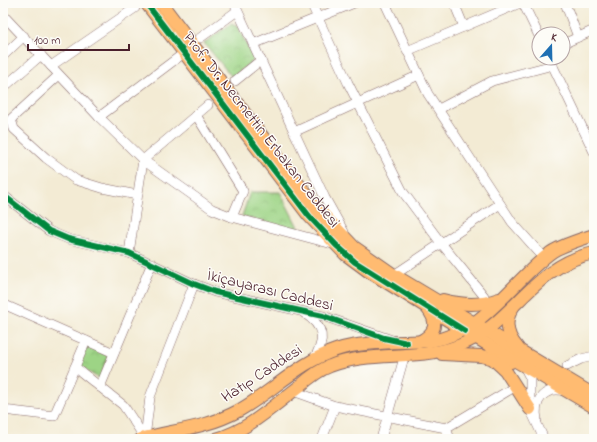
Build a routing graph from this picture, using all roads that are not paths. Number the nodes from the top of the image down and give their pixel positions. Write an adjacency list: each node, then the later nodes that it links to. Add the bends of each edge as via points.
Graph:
1 (161, 3): 48 (main road, Prof. Dr. Necmettin Erbakan Caddesi, via 316,207)
2 (311, 3): 12 (street)
3 (354, 3): 12 (street)
4 (385, 3): 21 (street)
5 (454, 3): 14 (street)
6 (520, 3): 14 (street)
7 (523, 3): 13 (street)
8 (565, 3): 17 (street)
9 (140, 6): 22 (main road, Prof. Dr. Necmettin Erbakan Caddesi); 26 (street)
10 (235, 7): 18 (street); 20 (street)
11 (3, 15): 16 (street)
12 (317, 17): 20 (street); 33 (street)
13 (534, 26)
14 (464, 27): 21 (street)
15 (594, 30): 17 (street)
16 (24, 36): 23 (street); 24 (street)
17 (578, 37): 19 (street)
18 (200, 38)
19 (571, 40)
20 (253, 44): 25 (street)
21 (407, 50): 30 (street)
22 (184, 52): 37 (street); 47 (main road, Prof. Dr. Necmettin Erbakan Caddesi, via 309,216)
23 (41, 55): 26 (street); 32 (street)
24 (3, 56)
25 (261, 60): 31 (street); 38 (street)
26 (51, 66): 29 (street)
27 (539, 66): 35 (street, via 492,81)
28 (553, 66): 39 (street)
29 (59, 75): 37 (street); 41 (street, via 11,120 14,130 76,180)
30 (419, 75): 33 (street); 35 (street)
31 (235, 81)
32 (3, 88)
33 (358, 104): 38 (street); 46 (street, via 403,192)
34 (208, 105): 36 (street)
35 (438, 109): 43 (street)
36 (196, 115): 40 (street); 44 (street, via 243,191)
37 (99, 117): 40 (street)
38 (294, 132): 48 (street, via 328,204)
39 (594, 152)
40 (143, 160): 41 (street); 44 (street, via 212,209)
41 (137, 195): 49 (street)
42 (5, 200): 49 (street, İkiçayarası Caddesi, via 49,231 68,239)
43 (500, 204): 46 (street); 51 (street, via 512,222)
44 (232, 217): 47 (street)
45 (594, 235): 51 (main road, via 550,253)
46 (441, 243): 53 (street); 55 (street)
47 (336, 245): 58 (main road, Prof. Dr. Necmettin Erbakan Caddesi, via 368,271)
48 (354, 247): 53 (main road, Prof. Dr. Necmettin Erbakan Caddesi)
49 (129, 253): 52 (street, İkiçayarası Caddesi)
50 (594, 253): 57 (main road, via 578,256 552,271)
51 (544, 258): 56 (main road)
52 (152, 263): 54 (street, İkiçayarası Caddesi); 67 (street)
53 (394, 275): 58 (main road, Prof. Dr. Necmettin Erbakan Caddesi)
54 (194, 284): 60 (street, İkiçayarası Caddesi, via 215,292); 86 (street, via 150,398)
55 (484, 296)
56 (502, 298): 58 (main road, via 467,305); 61 (main road)
57 (517, 301): 62 (main road); 71 (main road, via 510,311 507,326)
58 (429, 302): 61 (main road, Prof. Dr. Necmettin Erbakan Caddesi); 63 (main road, Prof. Dr. Necmettin Erbakan Caddesi); 66 (main road, via 435,325 430,334)
59 (3, 304): 65 (street)
60 (303, 312): 66 (street, İkiçayarası Caddesi, via 323,316); 70 (street, İkiçayarası Caddesi, via 316,323 321,334 321,344)
61 (474, 323): 62 (main road, Prof. Dr. Necmettin Erbakan Caddesi); 63 (main road)
62 (485, 330): 64 (main road); 71 (main road, Prof. Dr. Necmettin Erbakan Caddesi)
63 (465, 331): 64 (main road, Prof. Dr. Necmettin Erbakan Caddesi); 66 (main road)
64 (475, 337): 66 (main road, via 450,349); 71 (main road, Prof. Dr. Necmettin Erbakan Caddesi)
65 (86, 342): 67 (street); 73 (street)
66 (414, 348): 69 (main road); 70 (main road, Hatıp Caddesi, via 353,346 335,350); 76 (main road, Hatıp Caddesi, via 330,366); 83 (street)
67 (114, 353): 74 (street)
68 (594, 356): 72 (street)
69 (492, 358): 71 (main road); 75 (main road, via 505,370)
70 (312, 360): 86 (main road, Hatıp Caddesi, via 255,402 217,421)
71 (524, 360): 77 (main road); 78 (main road); 81 (street, via 530,378)
72 (567, 366)
73 (75, 367): 74 (street); 82 (street, via 54,416)
74 (100, 386): 86 (street, via 123,405)
75 (516, 386): 81 (main road); 85 (street)
76 (293, 391): 79 (street); 87 (main road, Hatıp Caddesi, via 264,415)
77 (565, 391): 80 (main road); 84 (street, via 549,391 540,396 536,410)
78 (594, 395)
79 (335, 406): 83 (street); 88 (street)
80 (594, 407)
81 (530, 409): 84 (street)
82 (3, 410)
83 (389, 417): 85 (street); 89 (street)
84 (538, 425): 91 (street)
85 (446, 428): 90 (street)
86 (143, 438)
87 (220, 438)
88 (322, 439)
89 (381, 439)
90 (450, 439)
91 (544, 439)

